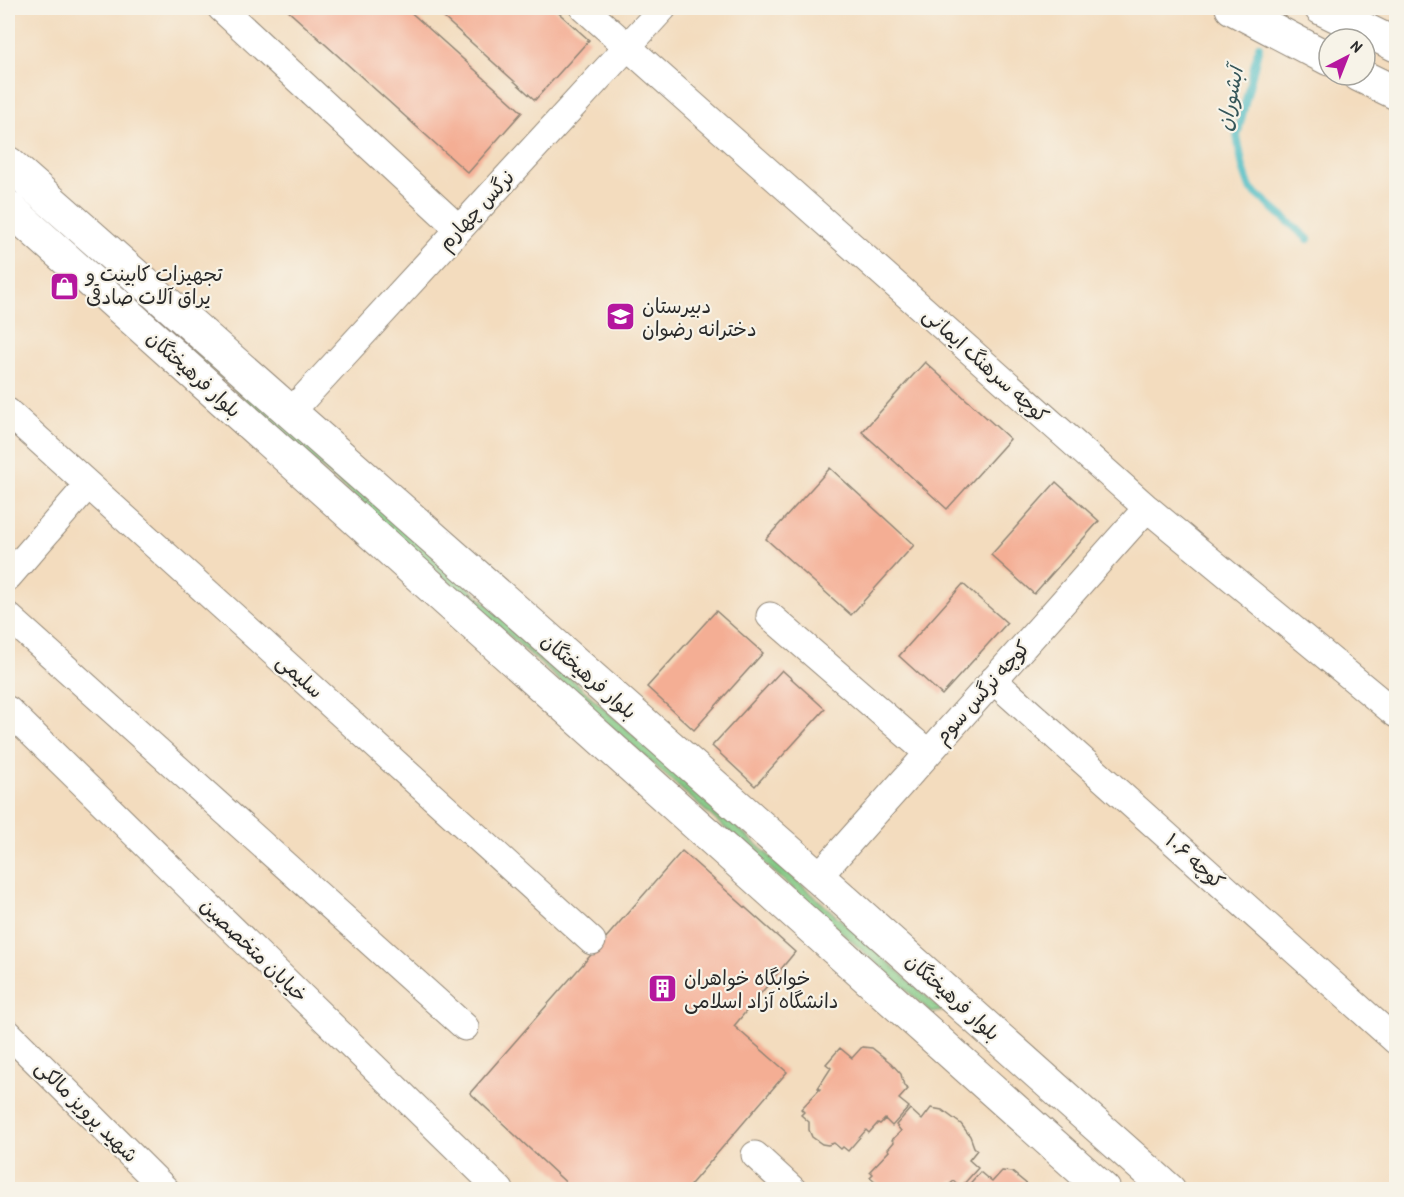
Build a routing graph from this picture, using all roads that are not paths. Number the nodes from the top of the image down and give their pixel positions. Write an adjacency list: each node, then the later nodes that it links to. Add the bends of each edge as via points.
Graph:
1 (221, 8): 13 (street)
2 (584, 8): 7 (street, کوچه سرهنگ ایمانی)
3 (663, 8): 7 (street, نرگس چهارم)
4 (1232, 8): 8 (main road)
5 (1321, 8): 6 (main road)
6 (1396, 45)
7 (627, 47): 13 (street, نرگس چهارم); 17 (street, کوچه سرهنگ ایمانی)
8 (1317, 53)
9 (1377, 84): 10 (main road)
10 (1396, 93)
11 (8, 163): 15 (main road, بلوار فرهیختگان)
12 (8, 207): 34 (main road, بلوار فرهیختگان)
13 (459, 229): 15 (street, نرگس چهارم)
14 (8, 412): 16 (street, سلیمی)
15 (290, 412): 25 (main road, بلوار فرهیختگان)
16 (88, 485): 18 (street); 26 (street, سلیمی)
17 (1147, 508): 21 (street, کوچه نرگس سوم); 22 (street, کوچه سرهنگ ایمانی)
18 (8, 577)
19 (8, 616): 27 (street)
20 (771, 616): 24 (street)
21 (993, 680): 24 (street, کوچه نرگس سوم); 28 (street, کوچه ۱۰۶)
22 (1396, 714)
23 (12, 723): 32 (street, خیابان متخصصین)
24 (928, 753): 25 (street, کوچه نرگس سوم)
25 (818, 877): 35 (main road, بلوار فرهیختگان)
26 (592, 941)
27 (465, 1027)
28 (1393, 1032)
29 (8, 1033): 31 (street, شهید پرویز مالکی)
30 (755, 1155): 33 (street)
31 (166, 1190)
32 (500, 1190)
33 (793, 1190)
34 (1104, 1190)
35 (1169, 1190)

